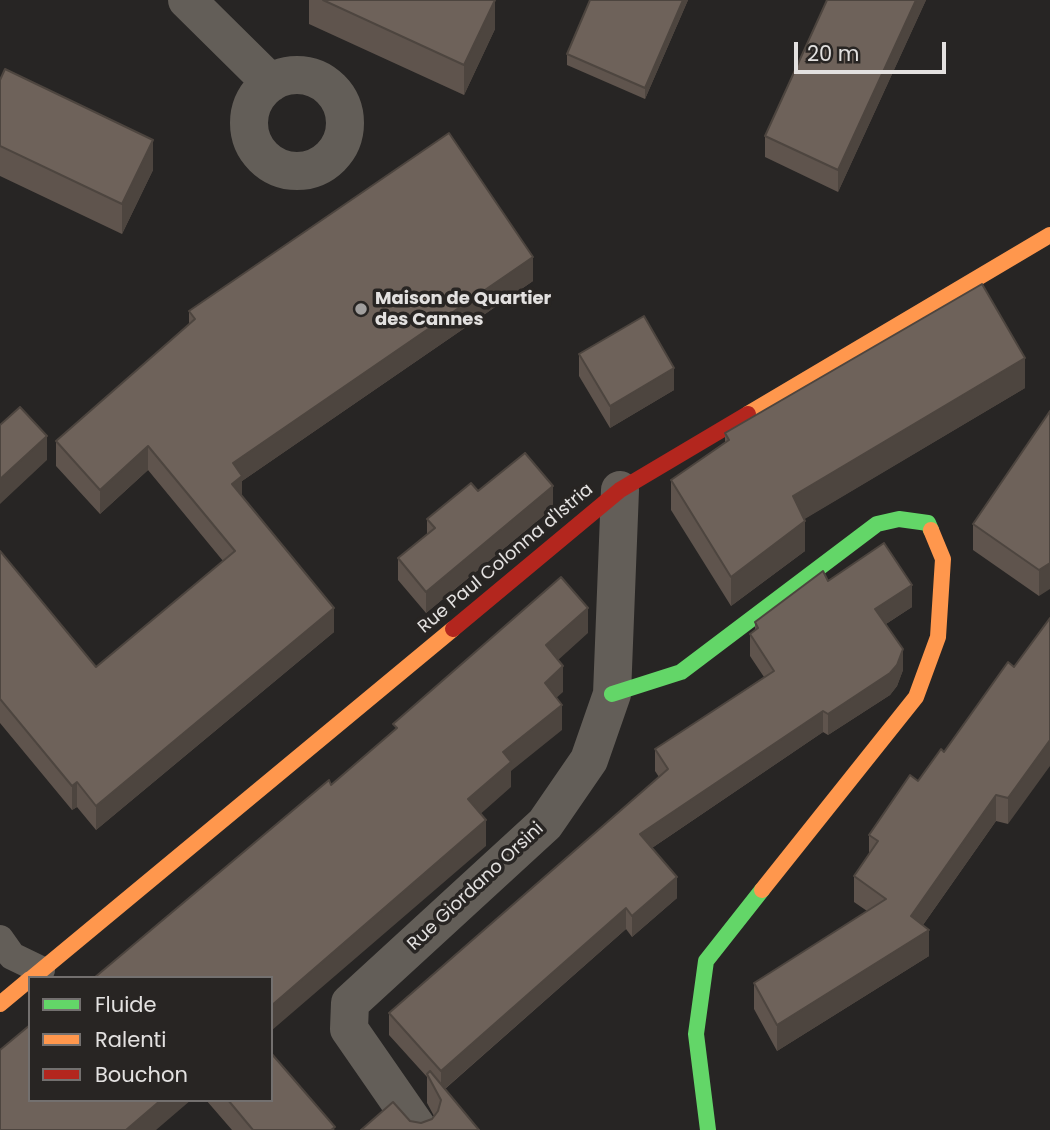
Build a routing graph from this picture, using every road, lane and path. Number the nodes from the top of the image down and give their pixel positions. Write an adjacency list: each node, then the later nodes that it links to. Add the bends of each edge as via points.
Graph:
1 (187, 0): 2 (street)
2 (271, 83)
3 (1050, 235): 4 (street, Rue Paul Colonna d'Istria)
4 (620, 490): 5 (street, Rue Giordano Orsini); 7 (street, Rue Paul Colonna d'Istria)
5 (612, 694): 10 (street, Rue Giordano Orsini, via 589,760 545,824 350,1003 349,1029); 11 (street, via 681,672 877,524 900,519 928,523 943,559 938,637 915,696 706,961 696,1034)
6 (0, 939): 7 (lane)
7 (34, 976)
8 (28, 981): 9 (street, Rue Paul Colonna d'Istria)
9 (0, 1004)
10 (419, 1130)
11 (708, 1130)

